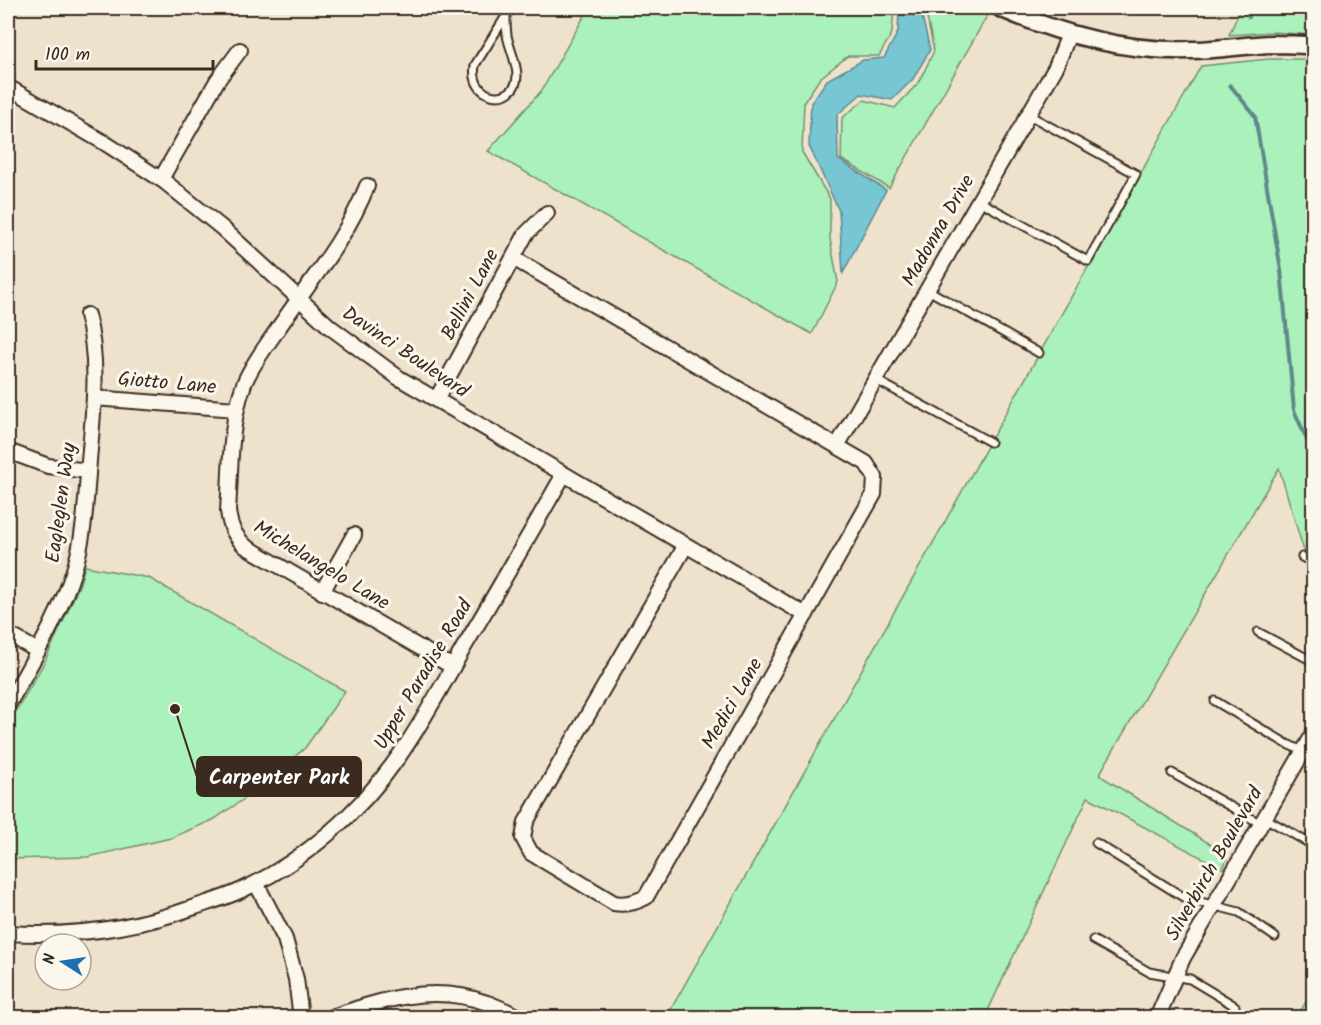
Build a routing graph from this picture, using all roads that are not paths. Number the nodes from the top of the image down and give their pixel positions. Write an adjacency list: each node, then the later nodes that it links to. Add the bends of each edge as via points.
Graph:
1 (511, 8): 3 (lane)
2 (1000, 8): 4 (street)
3 (506, 16): 3 (lane, via 475,66 473,76 478,87 493,97 510,90 517,75 506,34)
4 (1069, 34): 5 (street, via 1149,49); 8 (street, Madonna Drive, via 1056,68)
5 (1314, 45)
6 (240, 50): 9 (street, via 217,81)
7 (8, 87): 9 (street, Davinci Boulevard)
8 (1029, 115): 11 (street, Madonna Drive); 11 (lane, via 1136,174 1088,261)
9 (160, 179): 15 (street, Davinci Boulevard, via 222,228)
10 (367, 186): 15 (street, Michelangelo Lane, via 348,228)
11 (979, 201): 14 (street, Madonna Drive)
12 (547, 213): 13 (street, Bellini Lane, via 526,234)
13 (513, 258): 20 (street, Bellini Lane); 23 (street, Medici Lane)
14 (928, 290): 17 (lane); 18 (street, Madonna Drive)
15 (298, 298): 20 (street, Davinci Boulevard, via 363,353); 21 (street, Michelangelo Lane, via 254,365)
16 (87, 315): 19 (street, Eagleglen Way, via 95,355)
17 (1040, 353)
18 (876, 380): 22 (lane); 23 (street, Madonna Drive)
19 (94, 398): 21 (street, Giotto Lane); 25 (street, Eagleglen Way)
20 (436, 400): 26 (street, Davinci Boulevard)
21 (236, 409): 31 (street, Michelangelo Lane, via 228,511 235,536)
22 (990, 442)
23 (837, 446): 32 (street, Medici Lane, via 872,469 876,486)
24 (8, 451): 25 (street, via 48,466)
25 (88, 471): 35 (street, Eagleglen Way, via 75,568 56,619)
26 (564, 474): 28 (street, Davinci Boulevard); 37 (street, Upper Paradise Road)
27 (354, 535): 31 (street)
28 (686, 545): 32 (street, Davinci Boulevard); 32 (street, Medici Lane, via 523,830 531,853 614,903 636,903 646,897)
29 (1302, 557): 30 (lane)
30 (1314, 563)
31 (322, 592): 37 (street, Michelangelo Lane)
32 (806, 615)
33 (1258, 632): 36 (lane)
34 (8, 634): 35 (street)
35 (38, 651): 39 (street, Eagleglen Way)
36 (1314, 663)
37 (453, 667): 46 (street, Upper Paradise Road, via 404,750 358,806 301,855)
38 (1215, 701): 41 (lane)
39 (8, 705)
40 (1314, 733): 41 (street, Silverbirch Boulevard)
41 (1309, 753): 43 (street, Silverbirch Boulevard)
42 (1172, 773): 43 (lane)
43 (1263, 821): 45 (lane); 47 (street, Silverbirch Boulevard)
44 (1096, 843): 47 (lane, via 1185,898)
45 (1314, 846)
46 (256, 883): 48 (street, Upper Paradise Road, via 165,918 131,926 62,934); 53 (street, via 285,939)
47 (1215, 905): 49 (lane, via 1239,912); 51 (street, Silverbirch Boulevard)
48 (8, 933)
49 (1275, 937)
50 (1093, 940): 51 (lane, via 1149,972)
51 (1175, 976): 52 (lane, via 1190,980); 56 (street, Silverbirch Boulevard)
52 (1235, 1006)
53 (301, 1017)
54 (329, 1017): 55 (street, via 384,999 424,994 486,1002)
55 (522, 1017)
56 (1157, 1017)

